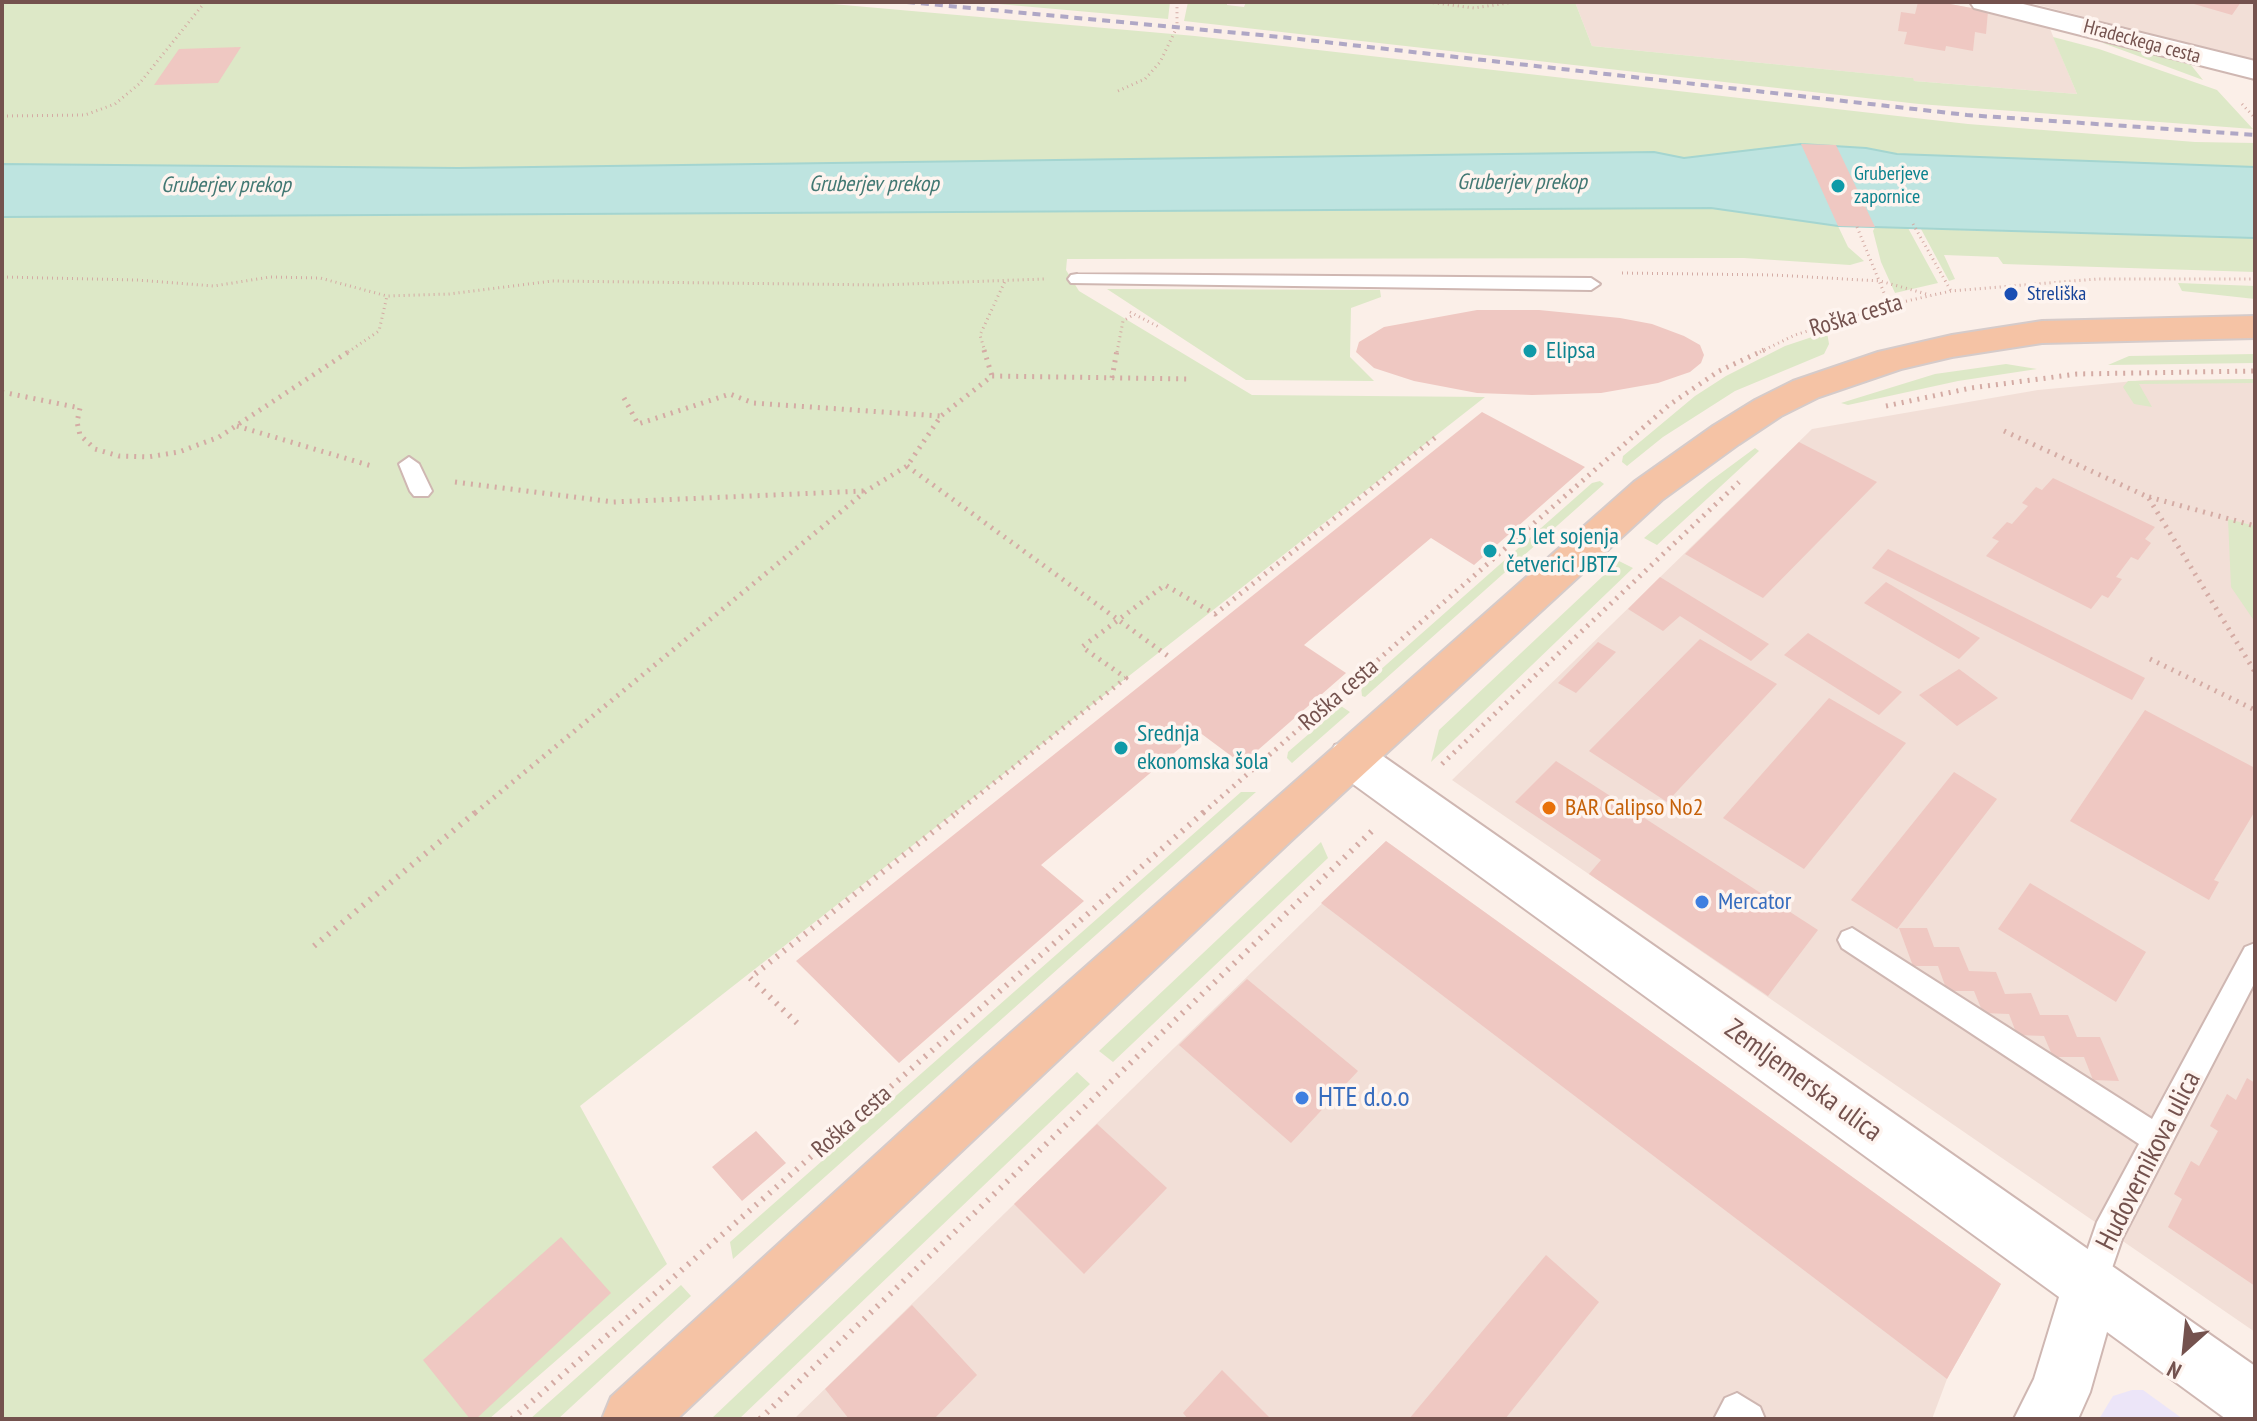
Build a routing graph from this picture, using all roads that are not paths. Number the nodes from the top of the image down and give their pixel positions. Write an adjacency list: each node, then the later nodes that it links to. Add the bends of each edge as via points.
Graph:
1 (1983, 2): 2 (street, Hradeckega cesta)
2 (2255, 70)
3 (1077, 279): 4 (lane)
4 (1591, 284)
5 (2255, 327): 6 (main road, via 2042,332 1891,360 1806,389 1726,435 1648,491)
6 (1351, 758): 10 (street, Zemljemerska ulica); 12 (main road)
7 (1852, 940): 9 (lane)
8 (2255, 955): 9 (lane, Hudovernikova ulica)
9 (2157, 1139): 10 (lane, Hudovernikova ulica, via 2108,1233)
10 (2091, 1286): 11 (street, Zemljemerska ulica); 15 (street, Hudovernikova ulica, via 2060,1392)
11 (2255, 1403)
12 (633, 1419)
13 (1731, 1419): 14 (lane, via 1737,1410)
14 (1748, 1419)
15 (2045, 1419)

